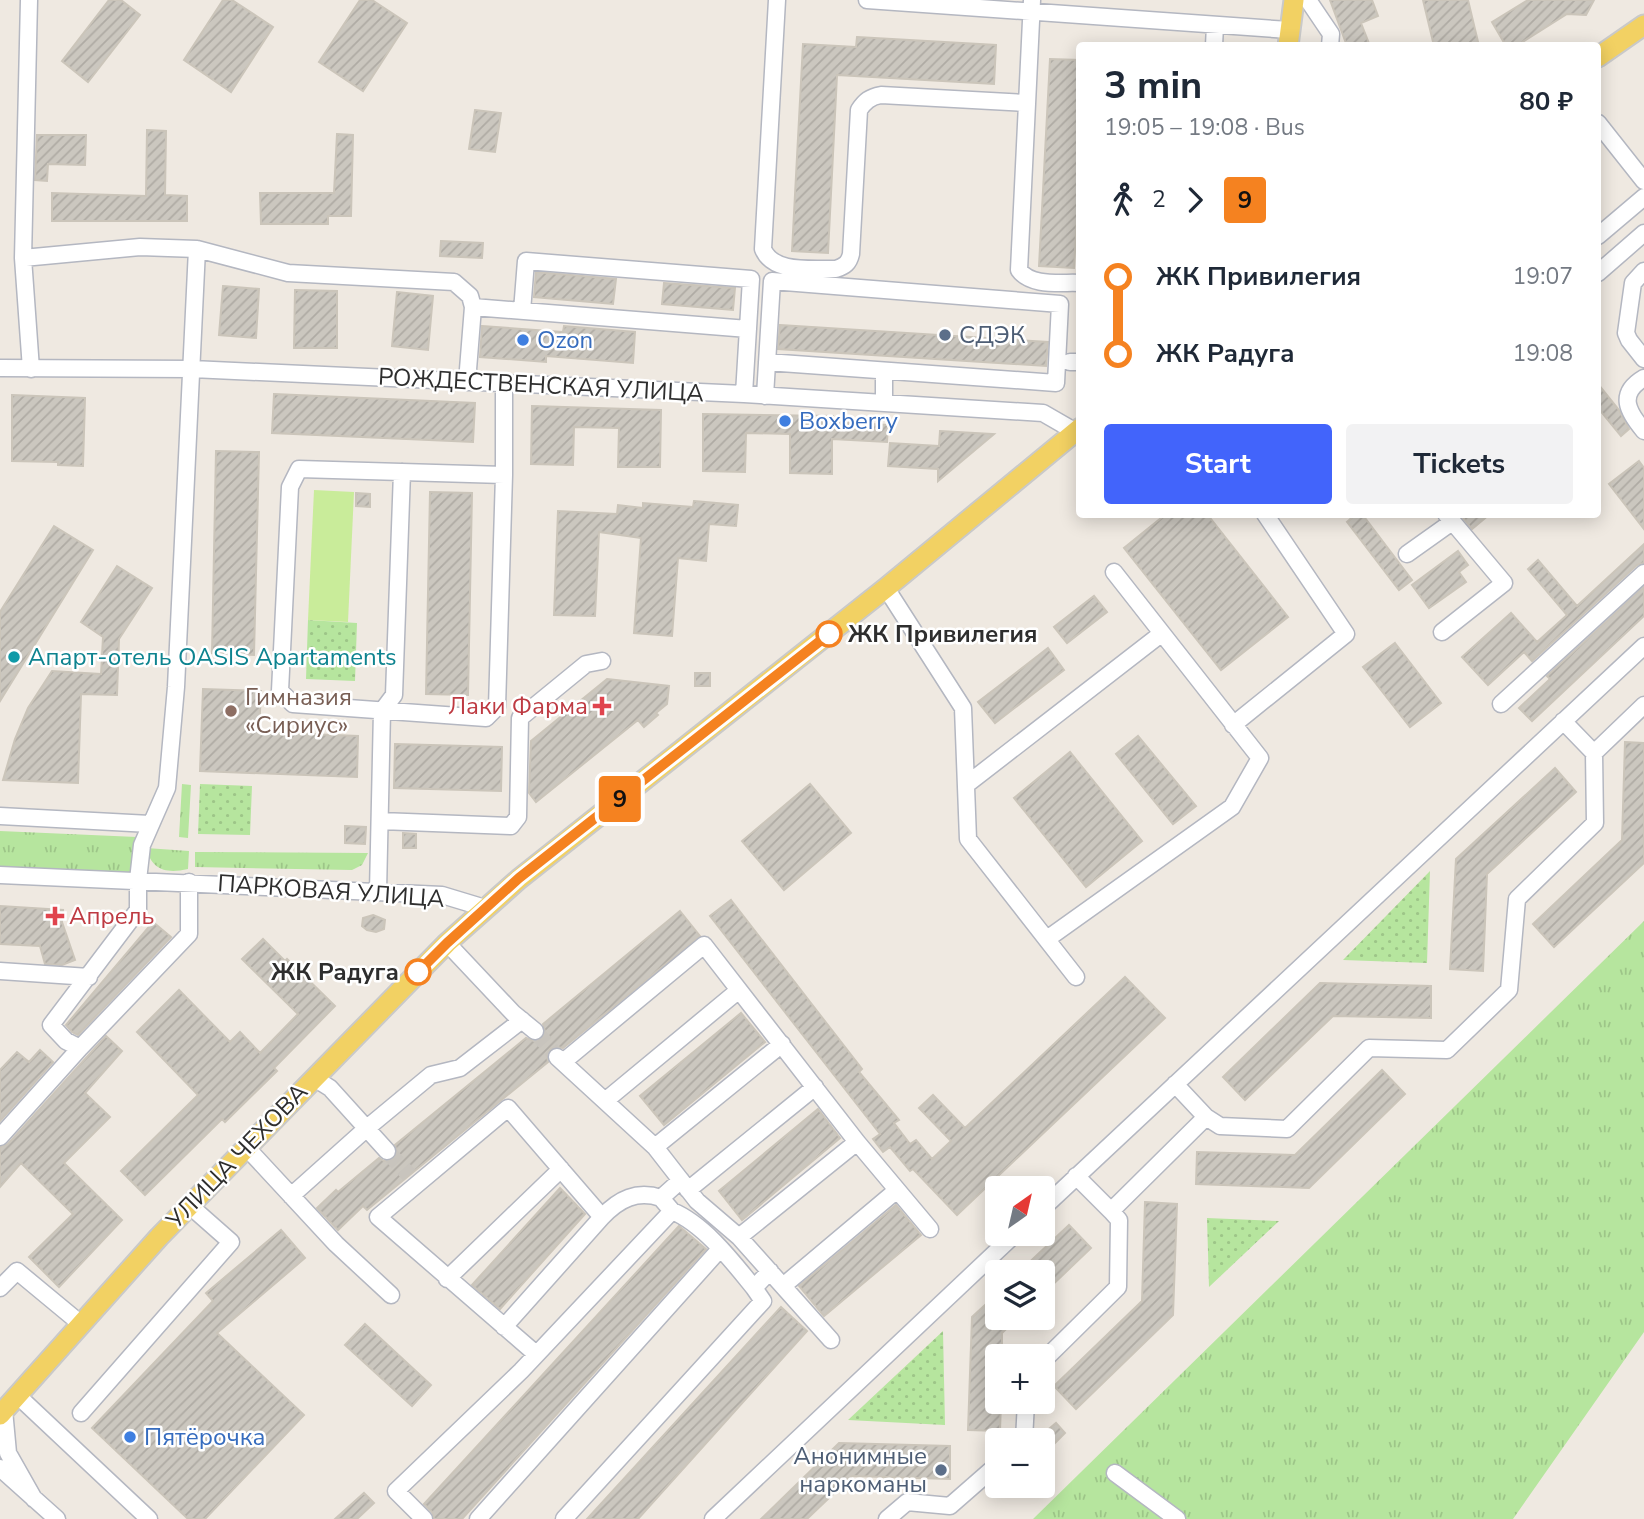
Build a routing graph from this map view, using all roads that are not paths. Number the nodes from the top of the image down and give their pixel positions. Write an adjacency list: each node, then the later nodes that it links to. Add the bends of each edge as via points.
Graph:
1 (29, 0): 21 (street)
2 (777, 0): 14 (street, via 763,249 771,262 780,266 836,269 849,262 859,110 872,97)
3 (867, 0): 6 (street)
4 (1294, 0): 10 (main road)
5 (1308, 0): 12 (street, via 1331,34)
6 (1032, 6): 7 (street); 14 (street)
7 (1111, 8): 8 (street)
8 (1215, 25): 10 (street); 11 (street)
9 (1644, 25): 13 (main road)
10 (1289, 38)
11 (1214, 42)
12 (1330, 42)
13 (1601, 55)
14 (1027, 103): 24 (street, via 1019,270 1032,280)
15 (1601, 127): 16 (street)
16 (1644, 181)
17 (1644, 197): 18 (street)
18 (1601, 233)
19 (1644, 233): 22 (street)
20 (197, 249): 21 (street, via 140,247); 26 (street, via 288,273 454,282 470,296); 34 (street)
21 (23, 258): 33 (street)
22 (1601, 270)
23 (1644, 271): 25 (street, via 1633,283)
24 (1076, 283)
25 (1630, 299): 27 (street); 30 (street, via 1626,333)
26 (473, 307): 28 (street); 38 (street)
27 (1644, 309)
28 (522, 311): 29 (street); 29 (street, via 526,261 751,279)
29 (748, 329): 40 (street)
30 (1644, 359)
31 (767, 362): 35 (street); 36 (street, via 772,281 1060,304 1056,383); 41 (street)
32 (0, 368): 33 (street, РОЖДЕСТВЕНСКАЯ УЛИЦА)
33 (32, 369): 34 (street, РОЖДЕСТВЕНСКАЯ УЛИЦА)
34 (192, 369): 38 (street, РОЖДЕСТВЕНСКАЯ УЛИЦА); 68 (street, via 167,788)
35 (884, 371): 36 (street); 42 (street)
36 (983, 377): 43 (street)
37 (1644, 378): 45 (street, via 1629,393 1626,405)
38 (467, 382): 39 (street, РОЖДЕСТВЕНСКАЯ УЛИЦА)
39 (504, 383): 40 (street, РОЖДЕСТВЕНСКАЯ УЛИЦА); 48 (street)
40 (744, 394): 41 (street, РОЖДЕСТВЕНСКАЯ УЛИЦА)
41 (765, 396): 42 (street, РОЖДЕСТВЕНСКАЯ УЛИЦА)
42 (884, 403): 43 (street, РОЖДЕСТВЕНСКАЯ УЛИЦА)
43 (982, 409): 44 (street, РОЖДЕСТВЕНСКАЯ УЛИЦА, via 1043,413)
44 (1076, 429)
45 (1644, 431)
46 (1076, 432): 54 (main road)
47 (402, 472): 48 (street); 61 (street, via 394,695); 61 (street, via 299,469 290,486 280,691 293,704)
48 (504, 475): 61 (street, via 497,707 486,718)
49 (1268, 518): 63 (street, via 1346,634)
50 (1449, 518): 51 (street); 55 (street, via 1504,583)
51 (1407, 554)
52 (1114, 572): 56 (street)
53 (1644, 573): 59 (street)
54 (886, 588): 65 (street, via 963,708); 73 (main road)
55 (1442, 632)
56 (1161, 634): 63 (street); 65 (street)
57 (1644, 646): 62 (street)
58 (602, 661): 67 (street, via 586,664 520,718 518,817 511,826)
59 (1502, 704)
60 (1644, 705): 64 (street)
61 (382, 711): 67 (street)
62 (1563, 722): 64 (street); 85 (street)
63 (1233, 725): 74 (street, via 1260,758 1232,807)
64 (1594, 753): 88 (street, via 1595,823 1517,899 1509,990 1447,1050 1369,1048 1287,1129 1220,1126)
65 (966, 785): 74 (street, via 968,839)
66 (0, 816): 68 (street)
67 (381, 821): 72 (street)
68 (150, 824): 70 (street)
69 (0, 875): 70 (street, ПАРКОВАЯ УЛИЦА)
70 (138, 880): 71 (street, ПАРКОВАЯ УЛИЦА); 77 (street, via 138,911)
71 (189, 882): 72 (street, ПАРКОВАЯ УЛИЦА); 83 (street, via 189,934)
72 (378, 892): 73 (street, ПАРКОВАЯ УЛИЦА, via 442,895)
73 (485, 908): 75 (main road, УЛИЦА ЧЕХОВА)
74 (1047, 939): 78 (street)
75 (447, 943): 80 (street); 84 (main road, УЛИЦА ЧЕХОВА)
76 (0, 971): 77 (street)
77 (89, 977): 83 (street, via 51,1025)
78 (1076, 977)
79 (739, 990): 82 (street); 87 (street); 87 (street, via 704,945 559,1059)
80 (522, 1020): 81 (street); 89 (street, via 460,1069 431,1075)
81 (534, 1031)
82 (782, 1044): 86 (street); 93 (street)
83 (80, 1048): 90 (street)
84 (314, 1078): 89 (street, via 330,1088); 92 (main road, УЛИЦА ЧЕХОВА)
85 (1175, 1084): 88 (street); 96 (street)
86 (815, 1087): 91 (street); 97 (street)
87 (605, 1101): 93 (street)
88 (1206, 1116): 104 (street)
89 (367, 1128): 94 (street); 99 (street)
90 (0, 1137)
91 (857, 1142): 98 (street); 107 (street)
92 (246, 1147): 99 (street); 102 (main road, УЛИЦА ЧЕХОВА)
93 (655, 1147): 97 (street)
94 (387, 1151)
95 (561, 1169): 105 (street); 111 (street); 111 (street, via 509,1108 412,1179 378,1217)
96 (1076, 1177): 100 (street); 104 (street)
97 (685, 1185): 101 (street); 107 (street)
98 (897, 1189): 106 (street); 112 (street)
99 (291, 1196): 115 (street)
100 (1055, 1197)
101 (661, 1198): 103 (street); 105 (street, via 649,1194 620,1200)
102 (189, 1205): 116 (main road, УЛИЦА ЧЕХОВА); 123 (street, via 230,1242)
103 (672, 1211): 109 (street, via 685,1216); 120 (street)
104 (1111, 1211): 119 (street, via 1119,1220 1118,1287)
105 (602, 1217): 117 (street)
106 (930, 1228)
107 (739, 1237): 110 (street)
108 (1002, 1246): 134 (street)
109 (720, 1249): 114 (street); 132 (street)
110 (770, 1271): 112 (street); 114 (street)
111 (447, 1279): 117 (street)
112 (783, 1286): 118 (street)
113 (0, 1288): 116 (street, via 17,1271)
114 (754, 1288): 133 (street, via 764,1301)
115 (391, 1295)
116 (81, 1324): 121 (main road, УЛИЦА ЧЕХОВА)
117 (504, 1327): 120 (street)
118 (831, 1340)
119 (1055, 1349)
120 (536, 1354): 131 (street, via 396,1491)
121 (17, 1395): 122 (main road, УЛИЦА ЧЕХОВА); 130 (street)
122 (2, 1412): 128 (street, via 8,1453)
123 (81, 1413)
124 (0, 1468): 128 (street)
125 (1115, 1473): 136 (street)
126 (985, 1475): 135 (street, via 950,1506 907,1502)
127 (0, 1486): 128 (street)
128 (34, 1499): 129 (street)
129 (57, 1519)
130 (149, 1519)
131 (424, 1519)
132 (478, 1519)
133 (564, 1519)
134 (713, 1519)
135 (887, 1519)
136 (1177, 1519)

